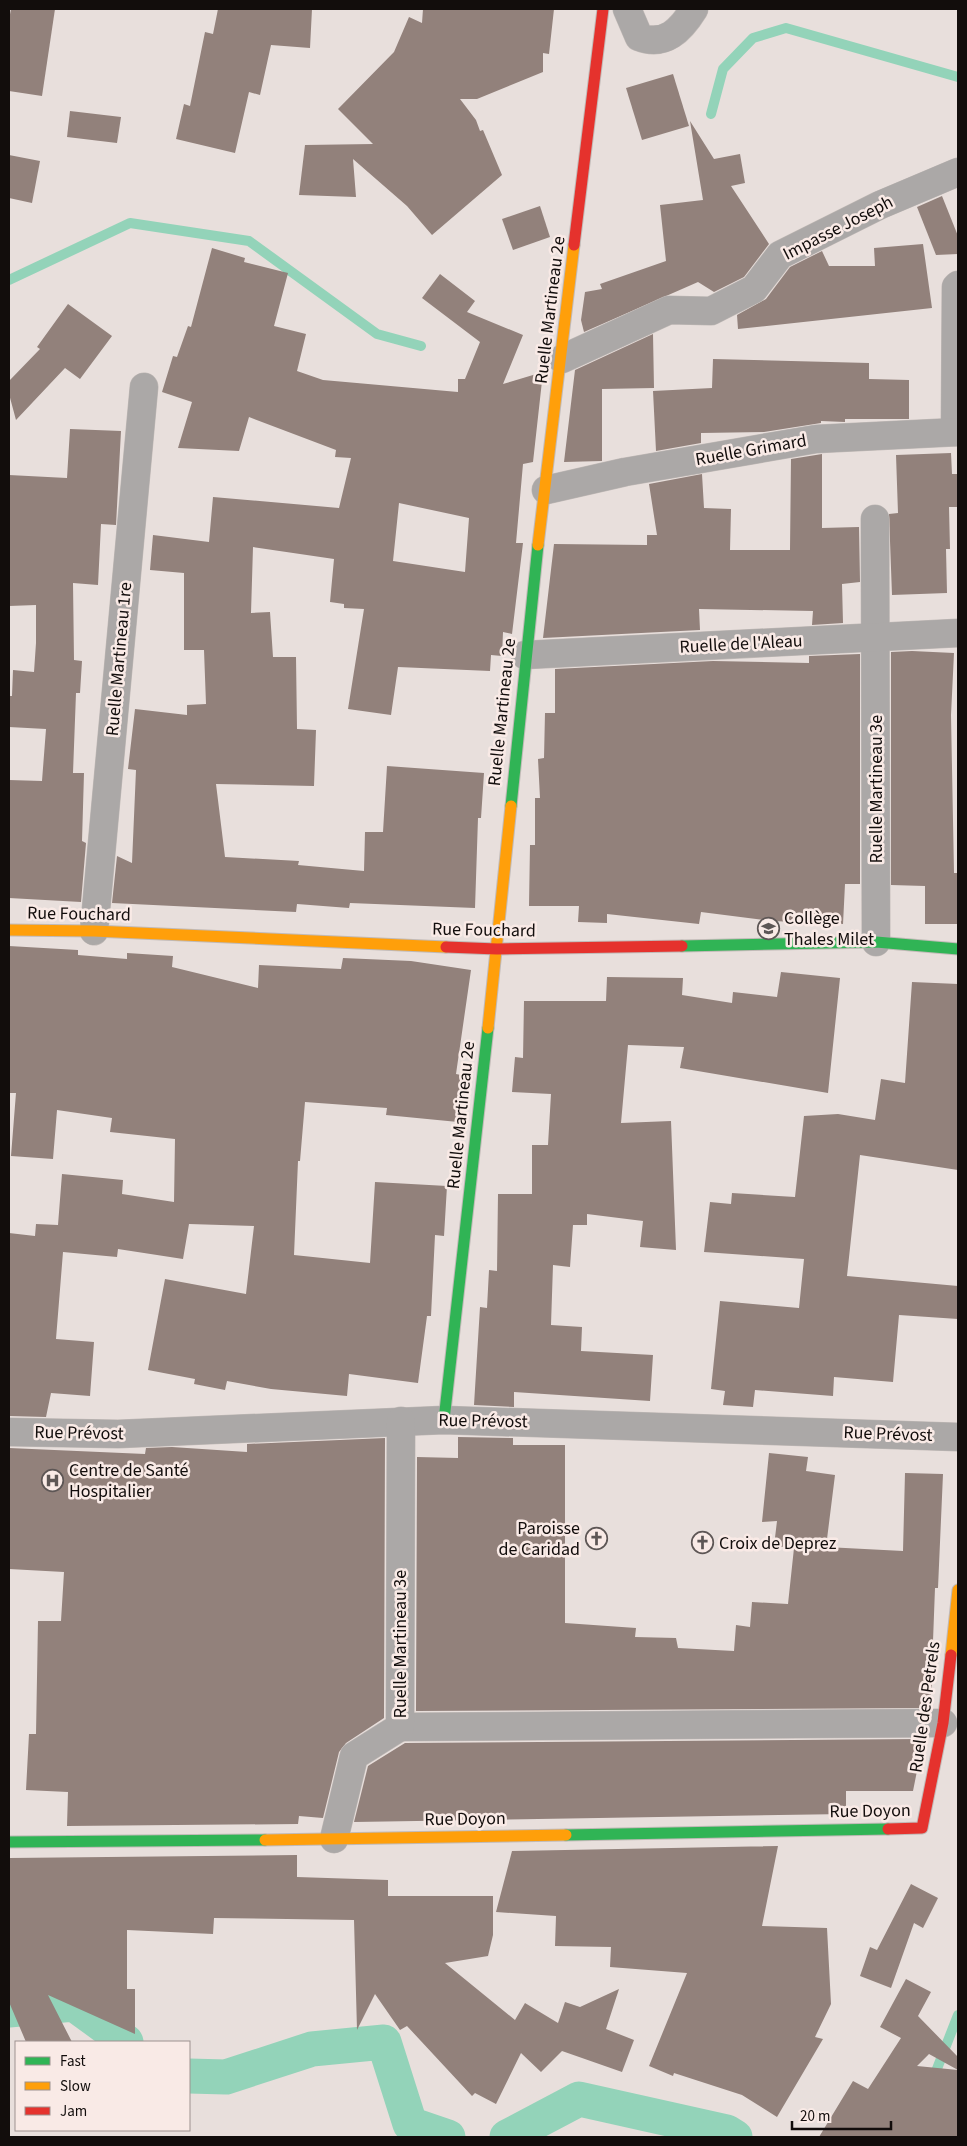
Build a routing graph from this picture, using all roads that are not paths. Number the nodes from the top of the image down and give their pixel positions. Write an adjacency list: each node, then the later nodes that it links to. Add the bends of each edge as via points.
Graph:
1 (603, 9): 6 (street, Ruelle Martineau 2e)
2 (627, 9): 3 (street, via 639,37 651,41 676,33)
3 (694, 9)
4 (958, 172): 6 (street, Impasse Joseph, via 880,205 780,255 754,289 711,311 669,310)
5 (958, 285): 8 (street)
6 (562, 358): 9 (street, Ruelle Martineau 2e)
7 (144, 387): 15 (street, Ruelle Martineau 1re)
8 (957, 432): 9 (street, Ruelle Grimard, via 816,439 625,472)
9 (546, 490): 13 (street, Ruelle Martineau 2e)
10 (875, 519): 12 (street, Ruelle Martineau 3e)
11 (958, 633): 12 (street, Ruelle de l'Aleau)
12 (876, 636): 13 (street, Ruelle de l'Aleau); 16 (street, Ruelle Martineau 3e)
13 (525, 656): 17 (street, Ruelle Martineau 2e)
14 (9, 930): 15 (street, Rue Fouchard)
15 (94, 931): 17 (street, Rue Fouchard)
16 (876, 942): 17 (street, Rue Fouchard); 18 (street, Rue Fouchard)
17 (497, 949): 19 (street, Ruelle Martineau 2e)
18 (958, 949)
19 (444, 1420): 20 (street, Rue Prévost); 22 (street, Rue Prévost)
20 (401, 1421): 21 (street, Rue Prévost, via 118,1434); 26 (street, Ruelle Martineau 3e)
21 (9, 1432)
22 (958, 1437)
23 (958, 1590): 24 (street, Ruelle des Petrels)
24 (957, 1609): 25 (street, Ruelle des Petrels)
25 (943, 1723): 26 (street); 27 (street, Ruelle des Petrels)
26 (400, 1726): 28 (street, Ruelle Martineau 3e, via 354,1756)
27 (922, 1828): 28 (street, Rue Doyon)
28 (334, 1839): 29 (street, Rue Doyon)
29 (9, 1842)

